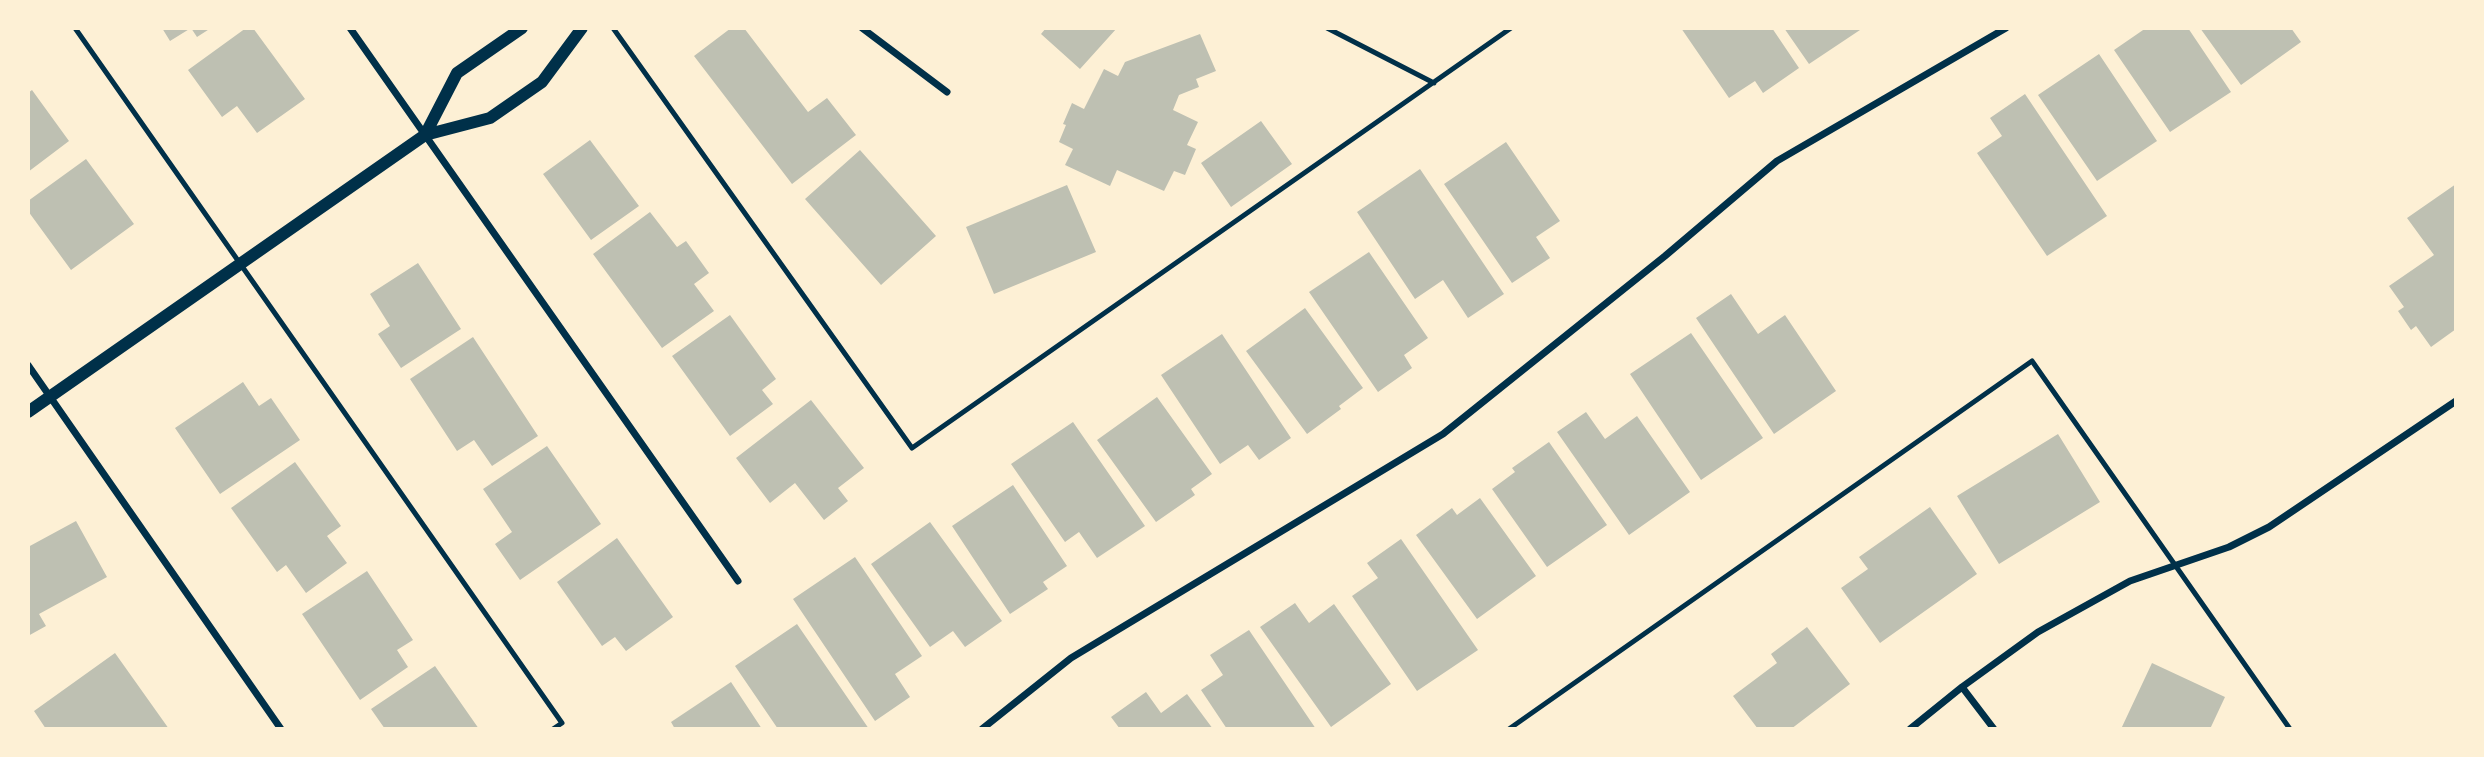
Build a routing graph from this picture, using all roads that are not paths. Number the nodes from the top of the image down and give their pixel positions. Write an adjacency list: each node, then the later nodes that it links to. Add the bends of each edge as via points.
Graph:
1 (75, 28): 13 (lane)
2 (349, 28): 12 (street)
3 (522, 28): 12 (street, via 457,73)
4 (582, 28): 12 (street, via 541,82 490,118)
5 (613, 28): 10 (lane, via 912,448)
6 (862, 28): 11 (street)
7 (1327, 28): 10 (lane)
8 (1511, 28): 10 (lane)
9 (2006, 28): 23 (street, via 1777,161 1443,434 1071,658)
10 (1434, 83)
11 (947, 92)
12 (425, 135): 13 (street); 19 (street)
13 (239, 264): 15 (street); 22 (lane, via 562,723)
14 (28, 365): 15 (street)
15 (51, 397): 17 (street); 21 (street)
16 (2456, 401): 18 (street, via 2269,527 2229,547)
17 (28, 412)
18 (2175, 563): 20 (street, via 2095,599 2038,632); 24 (lane, via 2032,361); 27 (lane)
19 (738, 581)
20 (1962, 687): 25 (street); 26 (street)
21 (281, 729)
22 (553, 729)
23 (982, 729)
24 (1509, 729)
25 (1910, 729)
26 (1994, 729)
27 (2290, 729)

